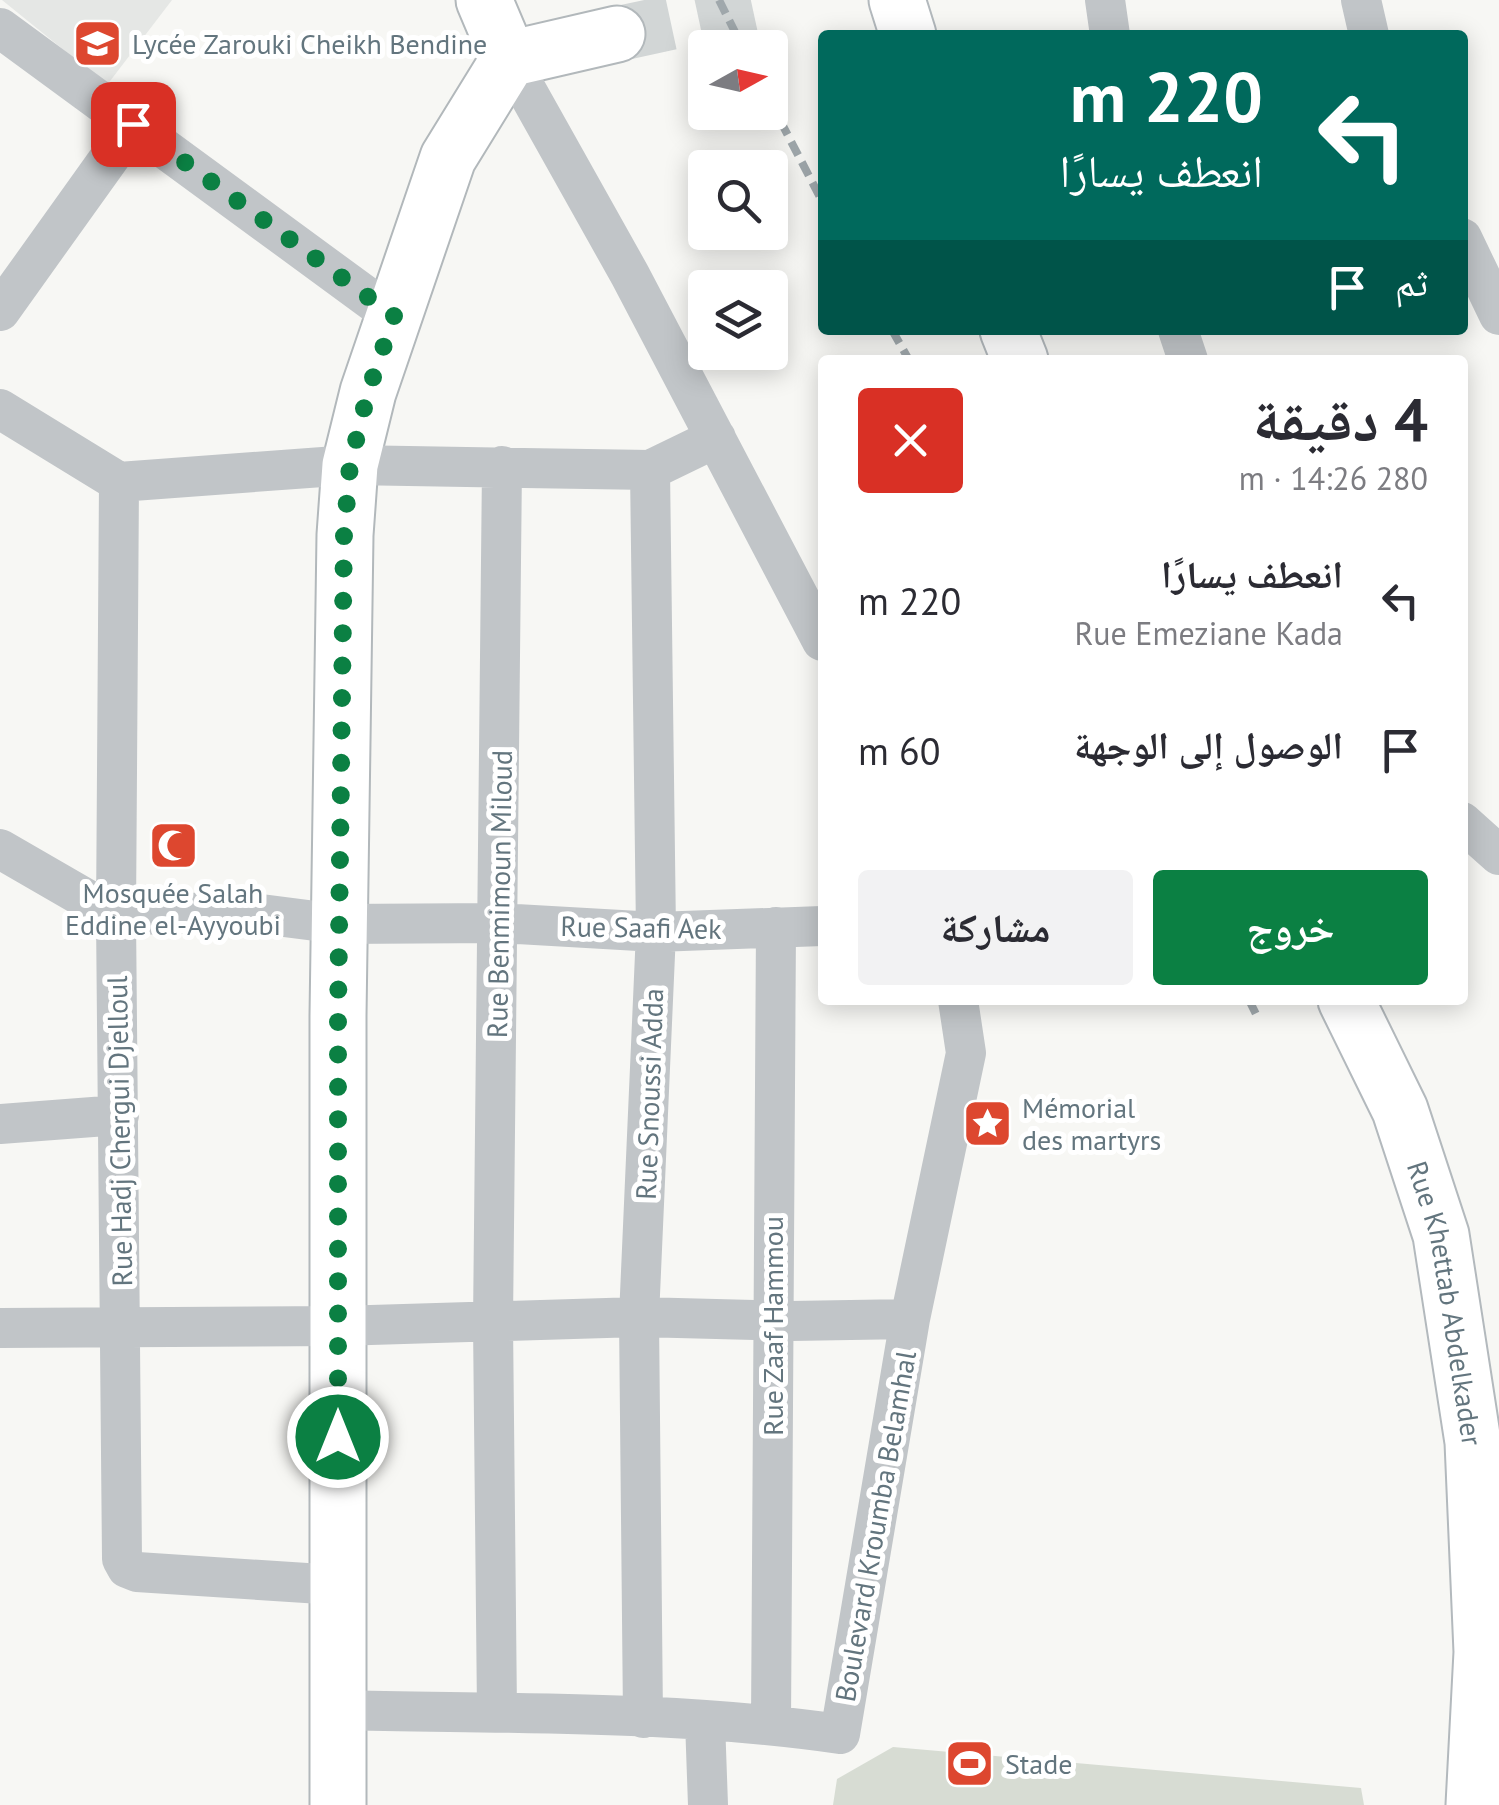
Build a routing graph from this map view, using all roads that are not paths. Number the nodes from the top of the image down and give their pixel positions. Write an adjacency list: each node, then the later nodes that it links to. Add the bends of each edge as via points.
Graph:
1 (484, 0): 10 (main road)
2 (897, 0): 6 (main road)
3 (1104, 0): 7 (street)
4 (1361, 0): 8 (street)
5 (0, 28): 11 (street)
6 (906, 30)
7 (1109, 30)
8 (1369, 30)
9 (616, 34): 10 (main road)
10 (509, 60): 15 (main road, via 448,158); 17 (street)
11 (133, 124): 13 (street); 15 (street)
12 (1468, 250): 14 (street)
13 (0, 311)
14 (1499, 314)
15 (394, 316): 18 (main road)
16 (0, 409): 21 (street)
17 (716, 438): 20 (street); 22 (street)
18 (350, 465): 19 (street); 21 (street); 28 (main road)
19 (502, 466): 20 (street); 27 (street, Rue Benmimoun Miloud)
20 (650, 470): 31 (street, Rue Snoussi Adda)
21 (119, 482): 26 (street, Rue Hadj Chergui Djelloul)
22 (818, 633)
23 (1468, 827): 25 (street)
24 (0, 849): 26 (street)
25 (1499, 855)
26 (116, 916): 28 (street, Rue Saafi Aek, via 238,911); 34 (street, Rue Hadj Chergui Djelloul)
27 (499, 923): 28 (street, Rue Saafi Aek); 31 (street, Rue Saafi Aek); 39 (street, Rue Benmimoun Miloud)
28 (339, 924): 40 (main road)
29 (818, 926): 30 (street, Rue Saafi Aek)
30 (776, 928): 31 (street, Rue Saafi Aek); 38 (street, Rue Zaaf Hammou)
31 (656, 932): 36 (street, Rue Snoussi Adda)
32 (959, 1005): 37 (street, Boulevard Kroumba Belamhal, via 966,1053)
33 (1348, 1005): 51 (main road, Rue Khettab Abdelkader, via 1400,1110 1444,1254 1473,1442 1482,1652)
34 (119, 1115): 35 (street); 42 (street, Rue Hadj Chergui Djelloul)
35 (0, 1124)
36 (639, 1317): 38 (street); 39 (street); 46 (street, Rue Snoussi Adda)
37 (910, 1319): 38 (street); 48 (street, Boulevard Kroumba Belamhal, via 840,1734)
38 (772, 1320): 48 (street, Rue Zaaf Hammou)
39 (493, 1322): 40 (street); 45 (street, Rue Benmimoun Miloud)
40 (338, 1326): 42 (street); 43 (main road)
41 (0, 1328): 42 (street)
42 (122, 1328): 43 (street, Rue Hadj Chergui Djelloul, via 127,1568)
43 (337, 1585): 44 (main road)
44 (338, 1710): 45 (street, Boulevard Kroumba Belamhal); 49 (main road)
45 (497, 1712): 46 (street, Boulevard Kroumba Belamhal)
46 (642, 1718): 47 (street, Boulevard Kroumba Belamhal)
47 (705, 1721): 48 (street, Boulevard Kroumba Belamhal); 50 (street)
48 (771, 1724)
49 (338, 1805)
50 (708, 1805)
51 (1474, 1805)

